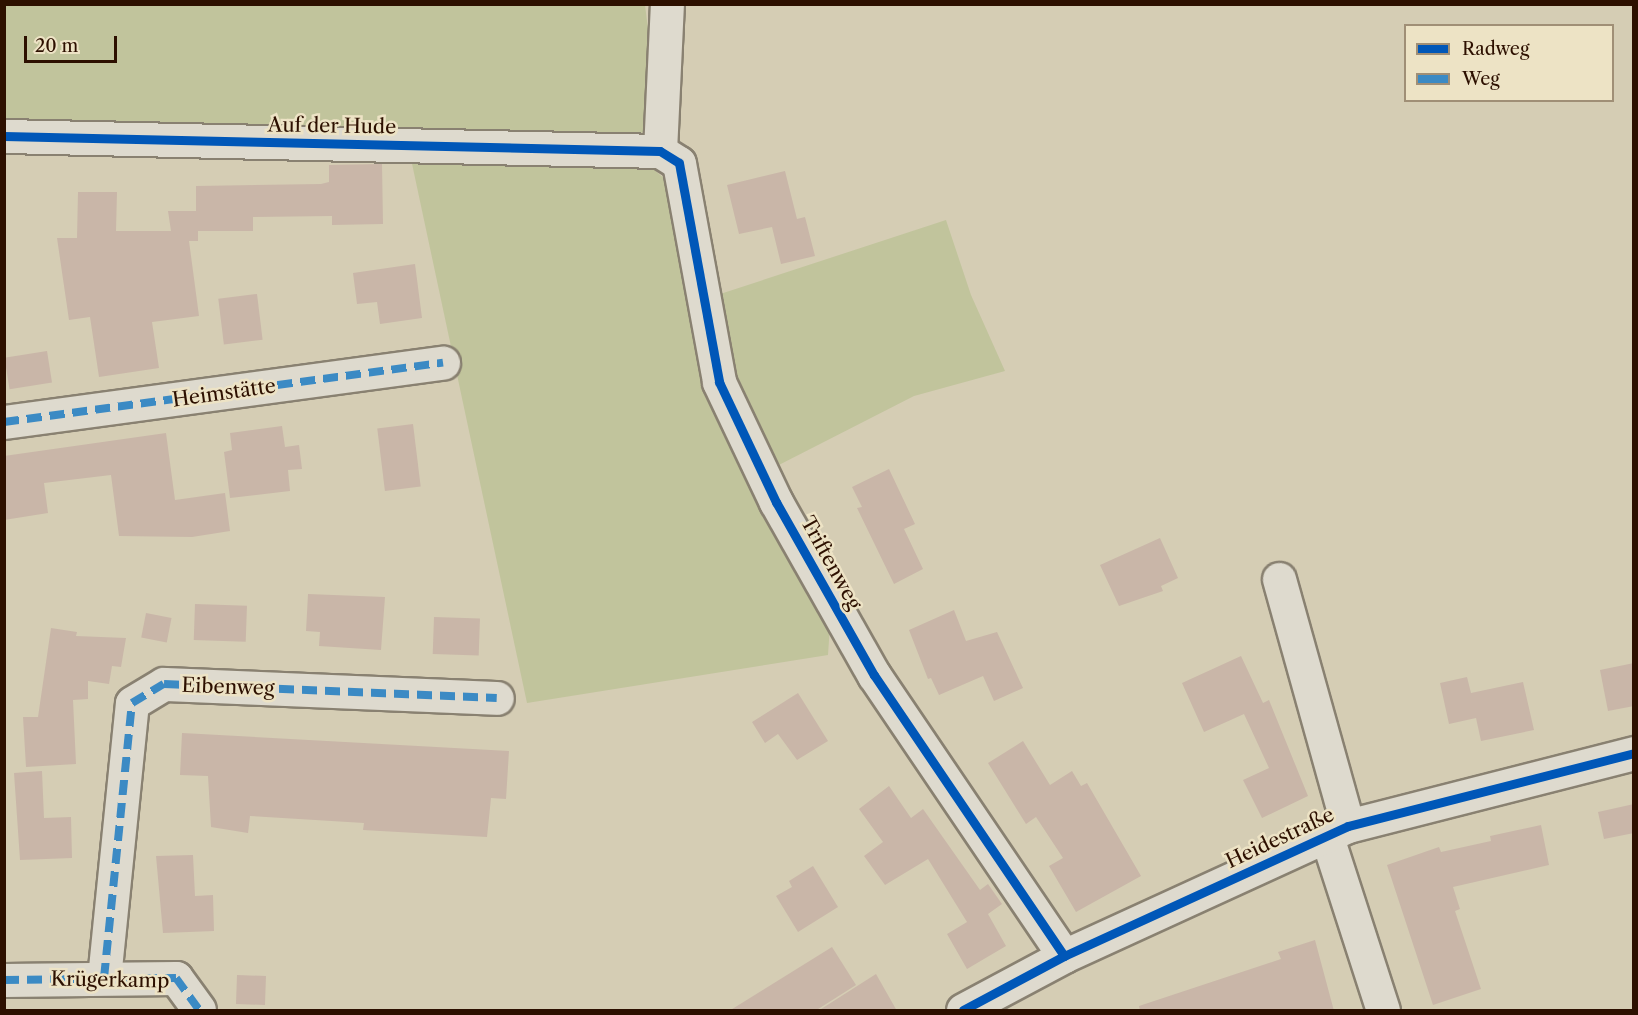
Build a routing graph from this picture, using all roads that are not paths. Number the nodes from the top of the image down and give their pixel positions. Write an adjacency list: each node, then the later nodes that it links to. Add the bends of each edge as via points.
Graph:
1 (667, 4): 3 (street)
2 (4, 136): 3 (street, Auf der Hude)
3 (660, 151): 10 (street, Triftenweg, via 679,162 718,382 777,502 874,675)
4 (443, 363): 5 (street, Heimstätte)
5 (4, 422)
6 (1279, 579): 9 (street, Heidestraße)
7 (497, 698): 11 (street, Eibenweg, via 164,684 132,703)
8 (1634, 753): 9 (street, Heidestraße)
9 (1337, 832): 10 (street, Heidestraße); 15 (street, Heidestraße)
10 (1064, 956): 14 (street, Heidestraße)
11 (104, 978): 12 (street, Krügerkamp); 13 (street, Krügerkamp, via 176,978)
12 (4, 980)
13 (199, 1011)
14 (963, 1011)
15 (1383, 1011)

